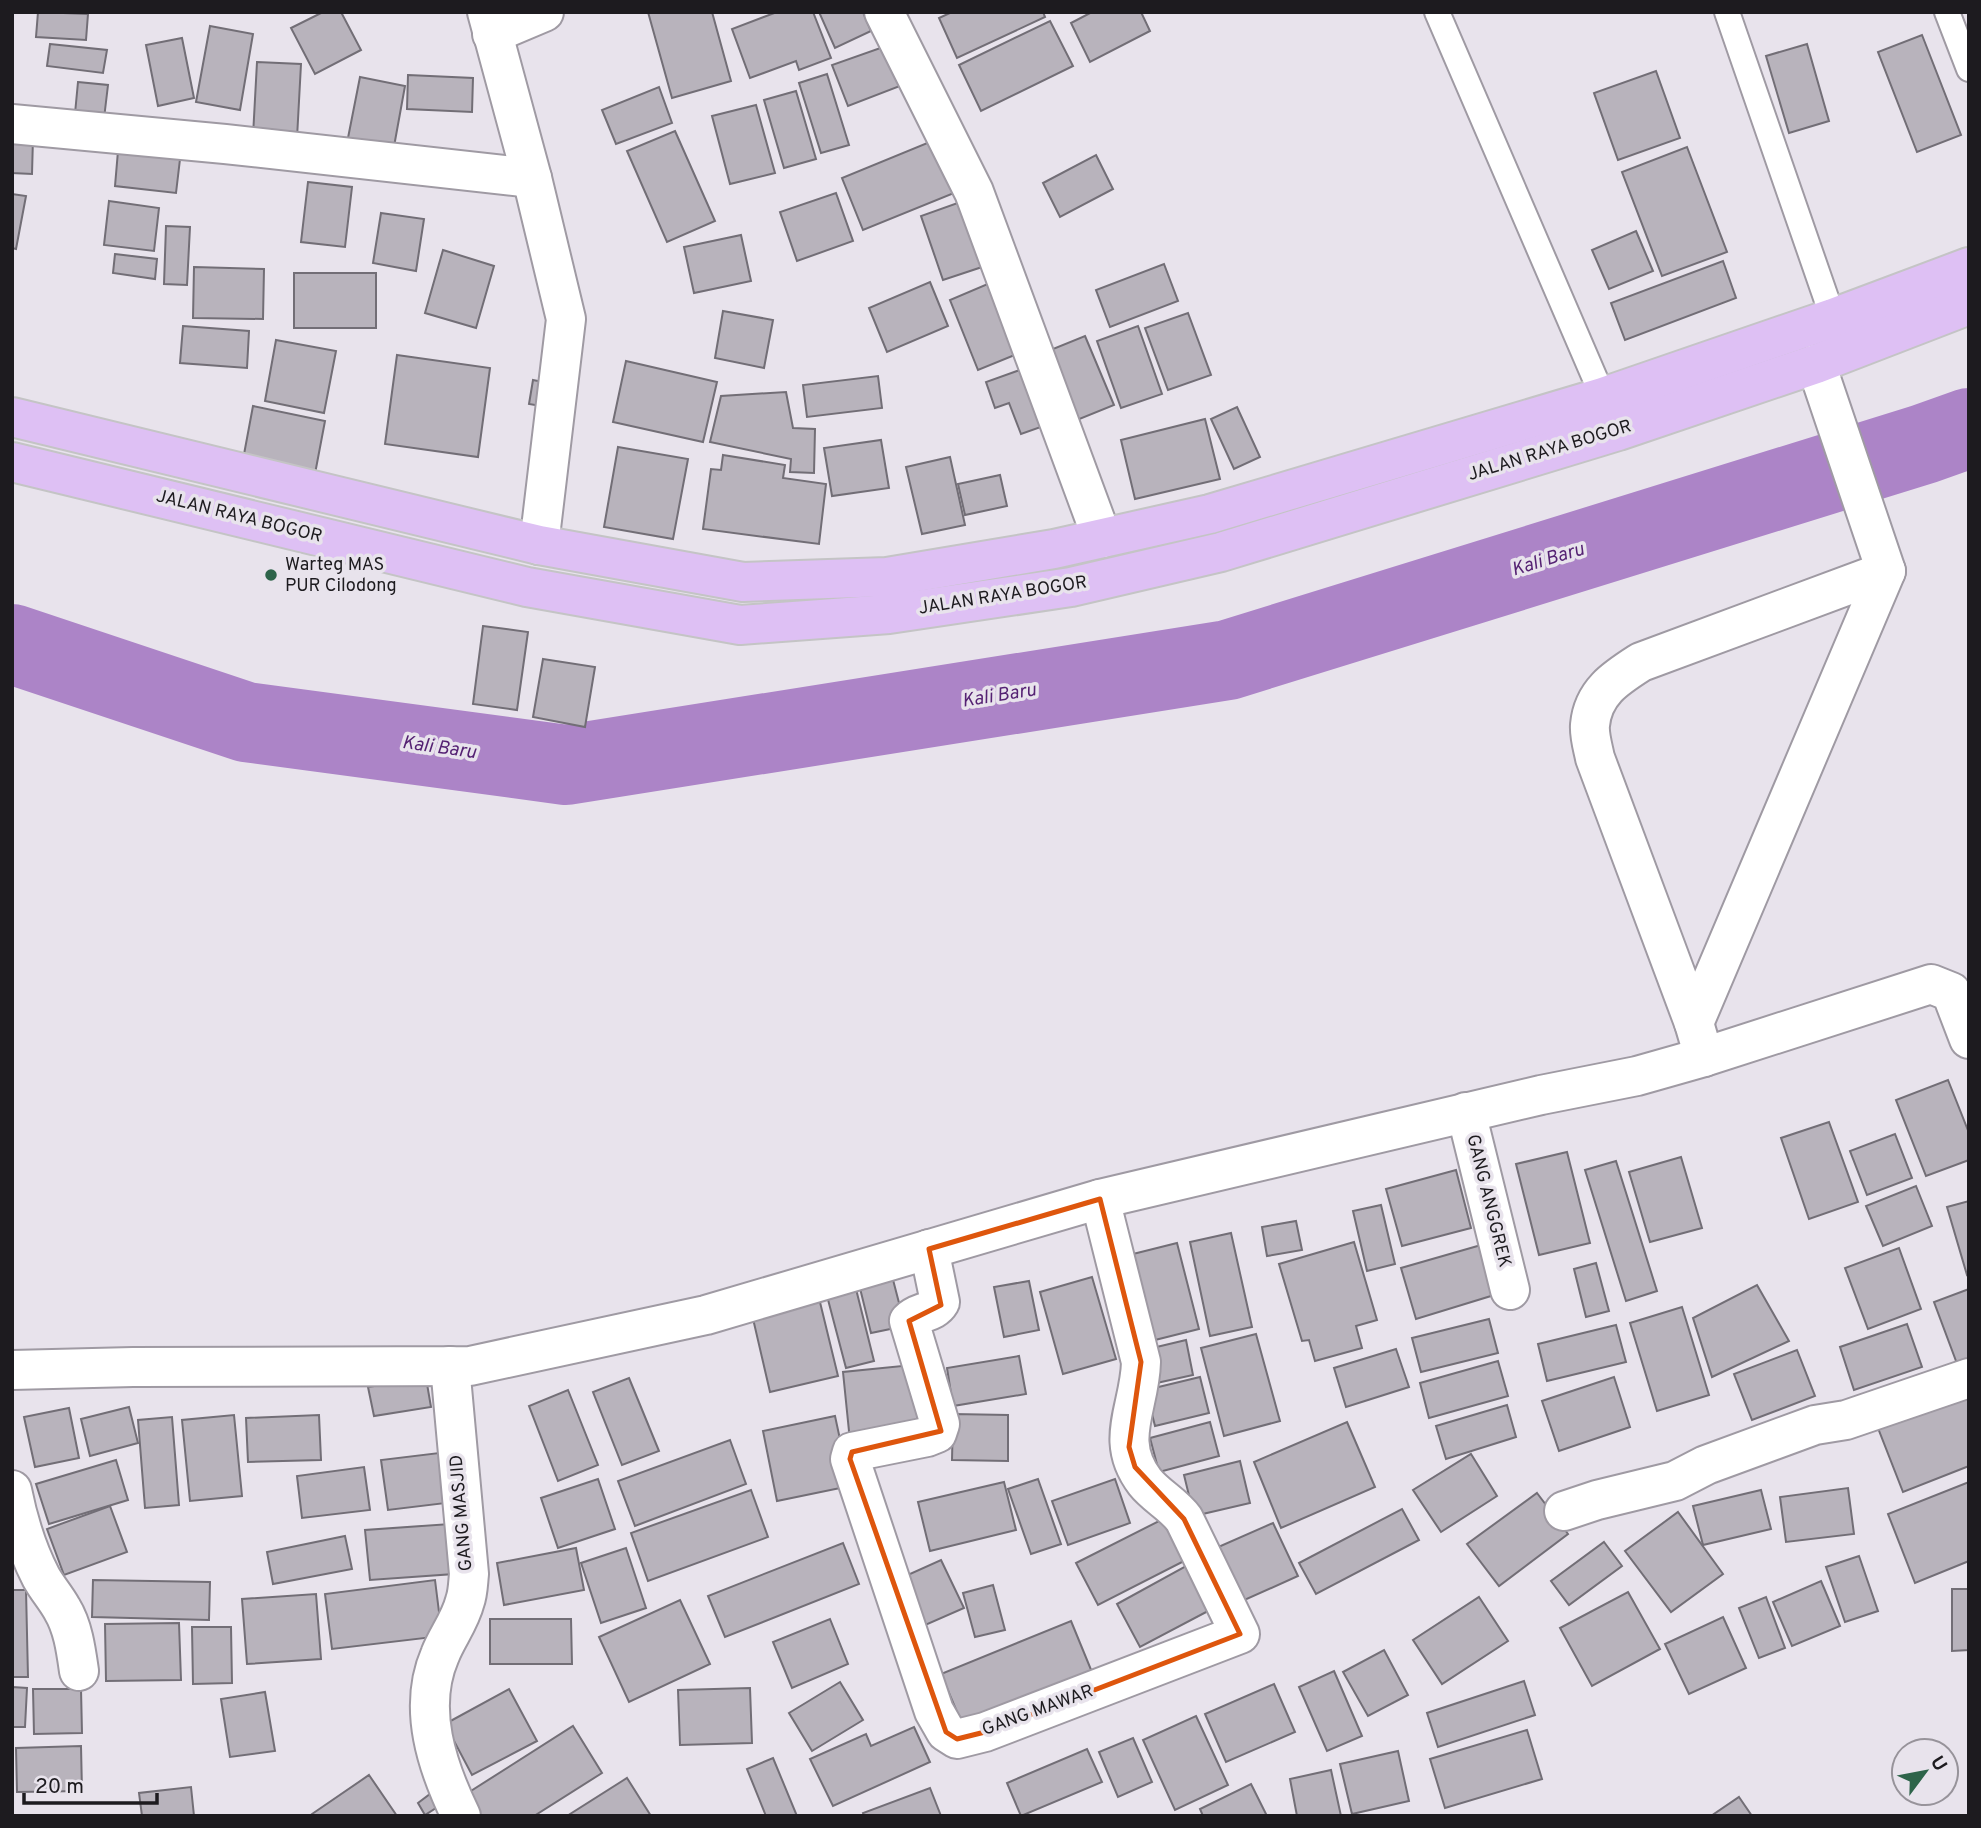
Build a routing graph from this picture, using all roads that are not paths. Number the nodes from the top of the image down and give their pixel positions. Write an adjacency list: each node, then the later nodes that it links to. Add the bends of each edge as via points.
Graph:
1 (544, 12): 6 (street)
2 (884, 12): 17 (street, via 974,192)
3 (1437, 12): 14 (lane)
4 (1727, 12): 12 (lane)
5 (1947, 12): 7 (lane)
6 (490, 23): 9 (street)
7 (1969, 69)
8 (12, 124): 9 (street)
9 (532, 178): 18 (street, via 566,319)
10 (1969, 267): 12 (highway, JALAN RAYA BOGOR)
11 (1969, 306): 13 (highway, JALAN RAYA BOGOR)
12 (1833, 318): 14 (highway, JALAN RAYA BOGOR)
13 (1816, 364): 16 (highway, JALAN RAYA BOGOR, via 1618,431 1220,552 1071,587 889,614 740,625 527,587); 19 (street)
14 (1603, 397): 17 (highway, JALAN RAYA BOGOR, via 1210,514)
15 (12, 417): 18 (highway, JALAN RAYA BOGOR)
16 (12, 462)
17 (1102, 538): 18 (highway, JALAN RAYA BOGOR, via 887,577 743,582)
18 (539, 545)
19 (1886, 571): 21 (street); 21 (street, via 1641,662 1612,680 1595,703 1589,726 1595,758)
20 (1969, 1039): 21 (street, via 1951,992 1931,984)
21 (1699, 1040): 22 (street, via 1637,1076)
22 (1466, 1112): 23 (street); 25 (street, GANG ANGGREK)
23 (1100, 1199): 24 (street); 24 (street, GANG MAWAR, via 1141,1363 1130,1420 1129,1447 1135,1467 1184,1519 1240,1634 957,1739 946,1732 934,1711 850,1459 852,1452 937,1433 940,1424 909,1321 940,1302)
24 (929, 1249): 26 (street, via 706,1315 470,1366)
25 (1510, 1290)
26 (450, 1366): 27 (street); 32 (street, GANG MASJID, via 469,1574 465,1601 430,1686 429,1718 438,1760)
27 (12, 1370)
28 (1969, 1378): 30 (street, via 1846,1420 1802,1429 1675,1481)
29 (12, 1490): 31 (street, via 25,1541 69,1624)
30 (1564, 1511)
31 (79, 1671)
32 (461, 1816)

